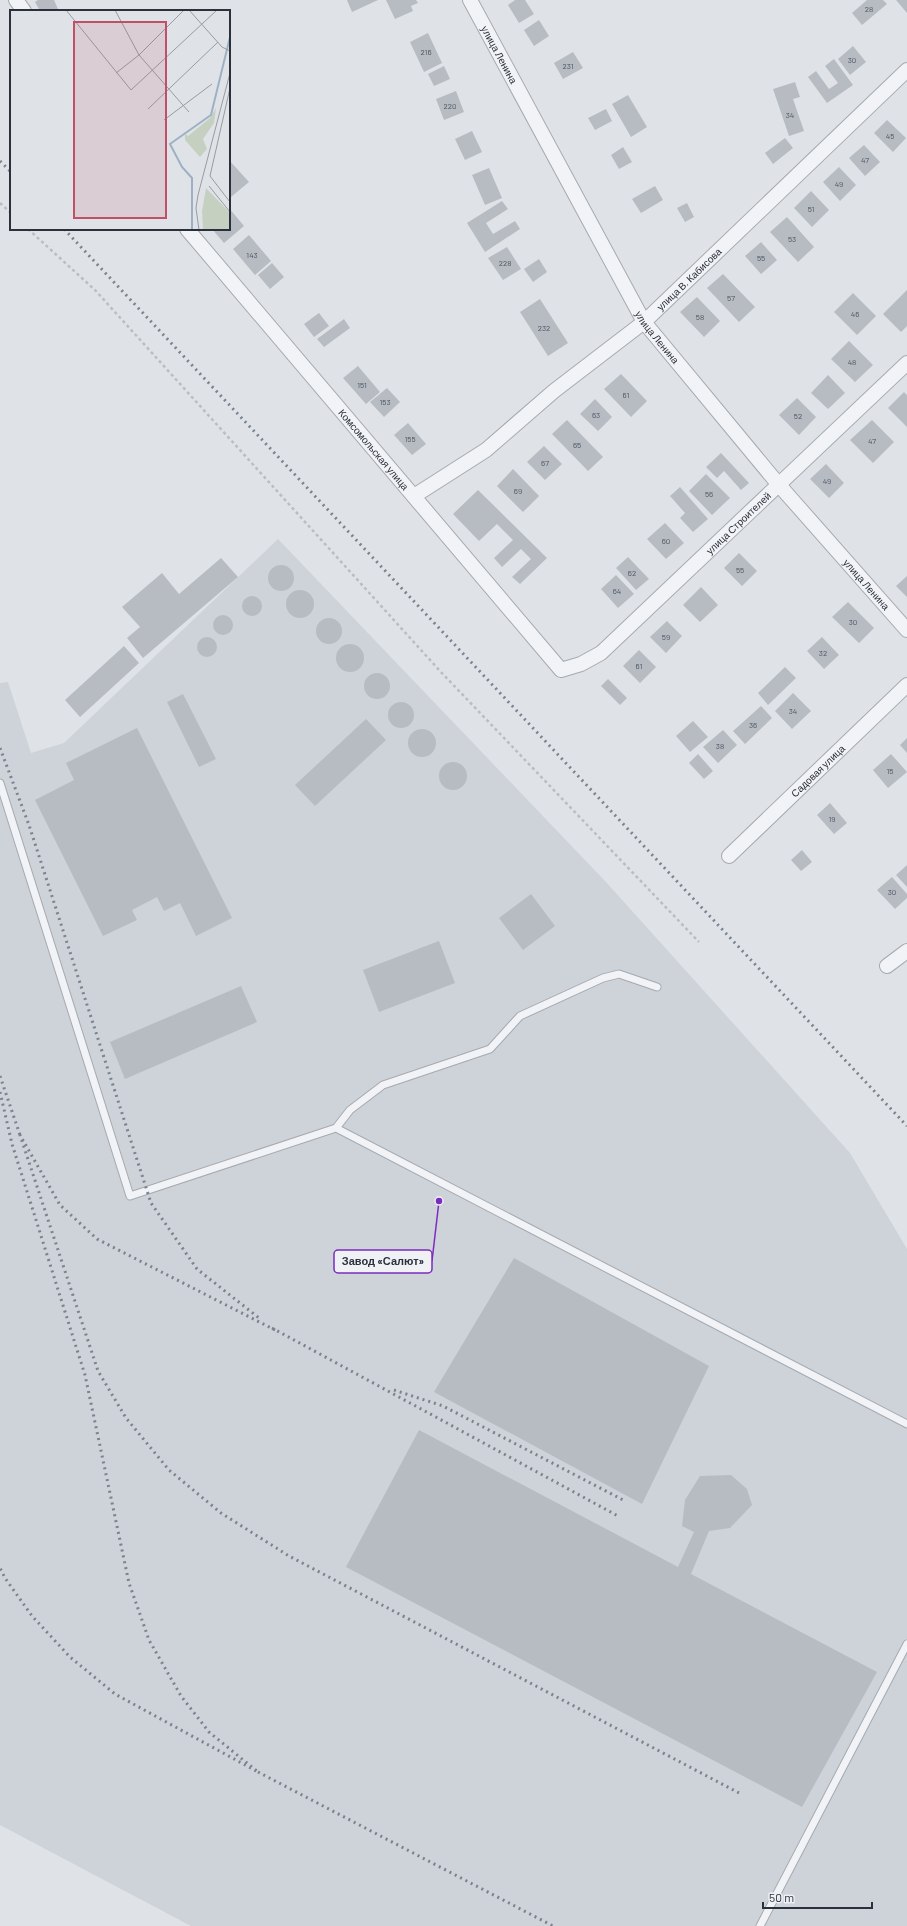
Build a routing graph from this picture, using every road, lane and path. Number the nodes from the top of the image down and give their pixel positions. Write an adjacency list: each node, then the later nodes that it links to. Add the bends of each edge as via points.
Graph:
1 (16, 0): 3 (street)
2 (470, 0): 9 (street, улица Ленина)
3 (23, 10)
4 (907, 70): 9 (street, улица В. Кабисова)
5 (0, 203): 6 (path)
6 (10, 212)
7 (29, 230): 18 (path, via 95,290 440,671)
8 (188, 230): 12 (street, Комсомольская улица)
9 (644, 322): 11 (street, улица Ленина); 12 (street, улица В. Кабисова, via 554,391 486,450)
10 (907, 363): 11 (street, улица Строителей)
11 (779, 485): 13 (street, улица Ленина); 14 (street, улица Строителей, via 601,654)
12 (414, 496): 14 (street, Комсомольская улица)
13 (907, 630)
14 (561, 670)
15 (907, 686): 17 (street, Садовая улица)
16 (0, 783): 22 (lane, via 130,1196)
17 (729, 856)
18 (699, 942)
19 (907, 951): 20 (street)
20 (887, 966)
21 (657, 986): 22 (lane, via 619,974 603,978 520,1016 490,1049 383,1085 350,1110)
22 (336, 1128): 23 (lane)
23 (907, 1424)
24 (907, 1644): 25 (lane)
25 (760, 1926)

